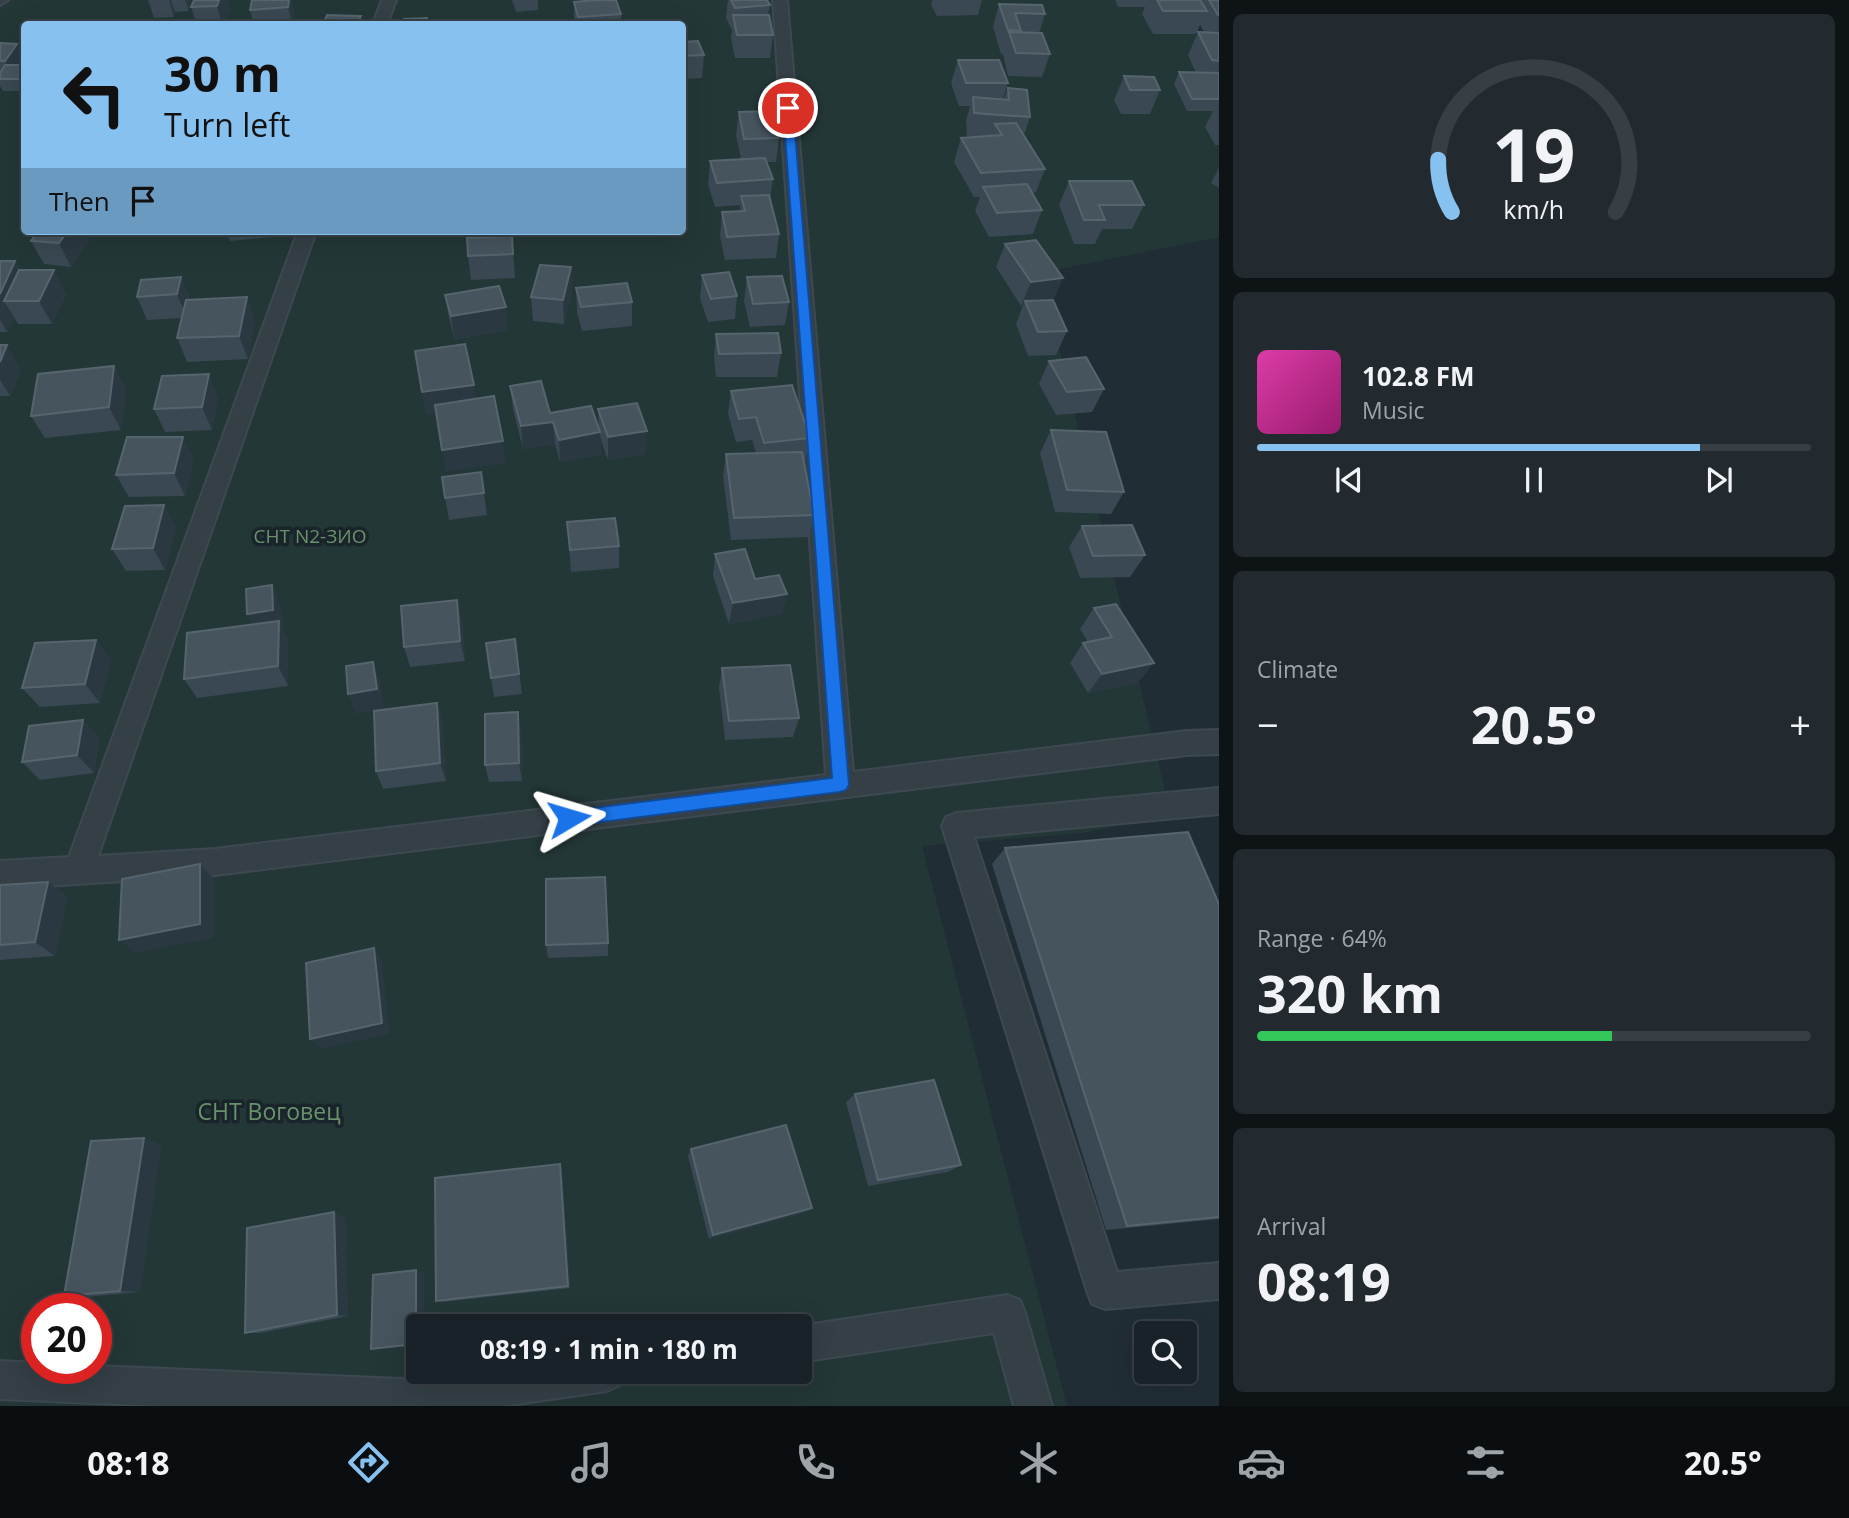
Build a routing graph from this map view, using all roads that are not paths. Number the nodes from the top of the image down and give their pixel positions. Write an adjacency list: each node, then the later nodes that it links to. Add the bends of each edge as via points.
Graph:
1 (389, 0): 3 (lane)
2 (780, 0): 6 (lane)
3 (381, 21)
4 (306, 235): 8 (lane)
5 (1219, 742): 6 (lane)
6 (840, 785): 8 (lane, via 215,862)
7 (1219, 801): 10 (lane, via 956,826 1105,1291)
8 (79, 870): 9 (lane)
9 (0, 874)
10 (1219, 1281)
11 (812, 1342): 14 (lane, via 1007,1314)
12 (0, 1380): 13 (lane, via 424,1399)
13 (526, 1384)
14 (1033, 1406)

